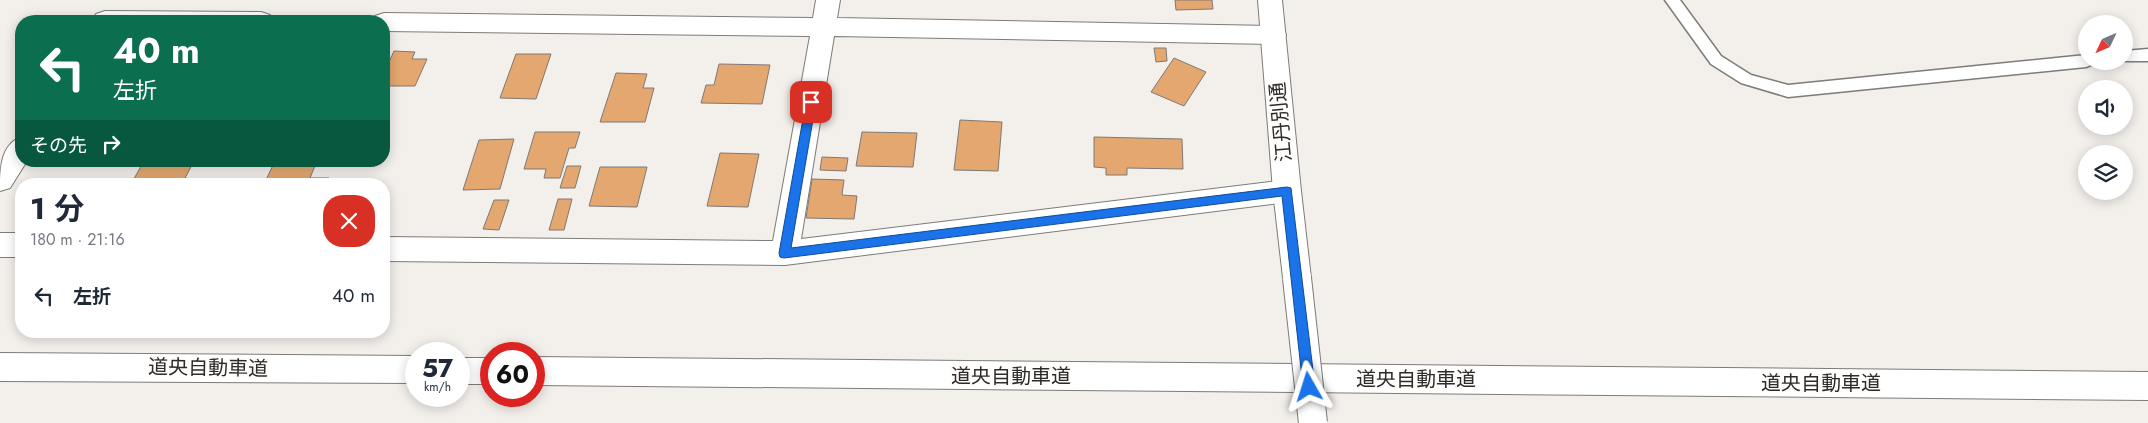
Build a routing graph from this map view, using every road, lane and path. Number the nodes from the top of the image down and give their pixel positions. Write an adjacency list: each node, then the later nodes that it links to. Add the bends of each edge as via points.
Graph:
1 (828, 0): 7 (main road)
2 (1270, 0): 8 (main road, 江丹別通)
3 (1672, 0): 11 (lane, via 1716,60 1746,79 1788,91)
4 (108, 14): 5 (main road)
5 (130, 15)
6 (390, 22): 7 (main road)
7 (824, 27): 8 (main road); 18 (main road)
8 (1274, 35): 14 (main road, 江丹別通)
9 (2148, 55): 10 (lane)
10 (2133, 56)
11 (2078, 62)
12 (15, 157): 13 (main road)
13 (0, 180)
14 (1287, 191): 18 (main road); 23 (main road, 江丹別通, bridge)
15 (0, 245): 16 (main road)
16 (15, 245)
17 (390, 249): 18 (main road)
18 (784, 253)
19 (0, 366): 20 (main road, 道央自動車道)
20 (405, 370)
21 (545, 371): 22 (main road, 道央自動車道)
22 (2148, 386)
23 (1313, 423)

